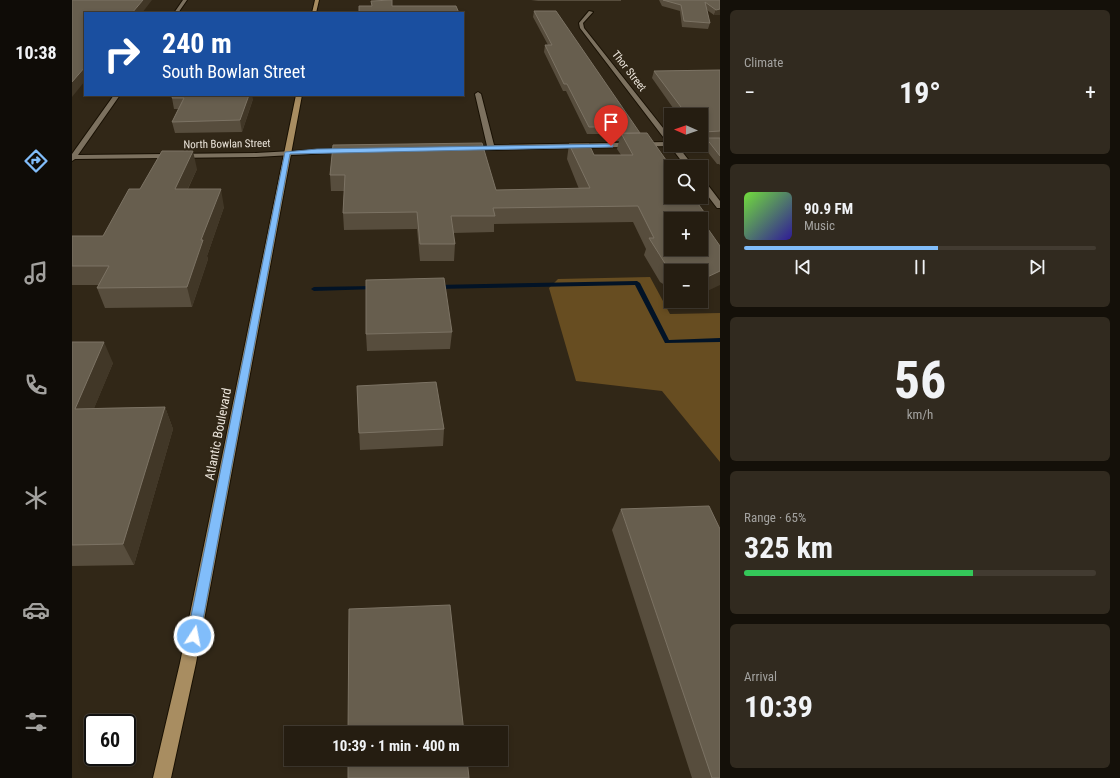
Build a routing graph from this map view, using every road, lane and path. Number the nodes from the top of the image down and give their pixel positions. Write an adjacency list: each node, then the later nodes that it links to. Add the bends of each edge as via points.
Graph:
1 (185, 0): 3 (street)
2 (317, 0): 4 (main road)
3 (177, 12)
4 (314, 12)
5 (592, 12): 9 (street, Thor Street, via 581,23 582,28)
6 (478, 94): 13 (street)
7 (117, 96): 18 (street)
8 (298, 96): 17 (main road, Atlantic Boulevard)
9 (664, 134)
10 (720, 143): 12 (street)
11 (664, 144): 13 (street)
12 (708, 144)
13 (491, 148): 14 (street)
14 (460, 149)
15 (357, 150): 17 (street, North Bowlan Street)
16 (678, 152): 19 (street, Thor Street)
17 (287, 153): 18 (street, North Bowlan Street); 22 (main road, Atlantic Boulevard, via 188,663)
18 (73, 158)
19 (685, 160)
20 (708, 191): 21 (street)
21 (720, 206)
22 (162, 778)

